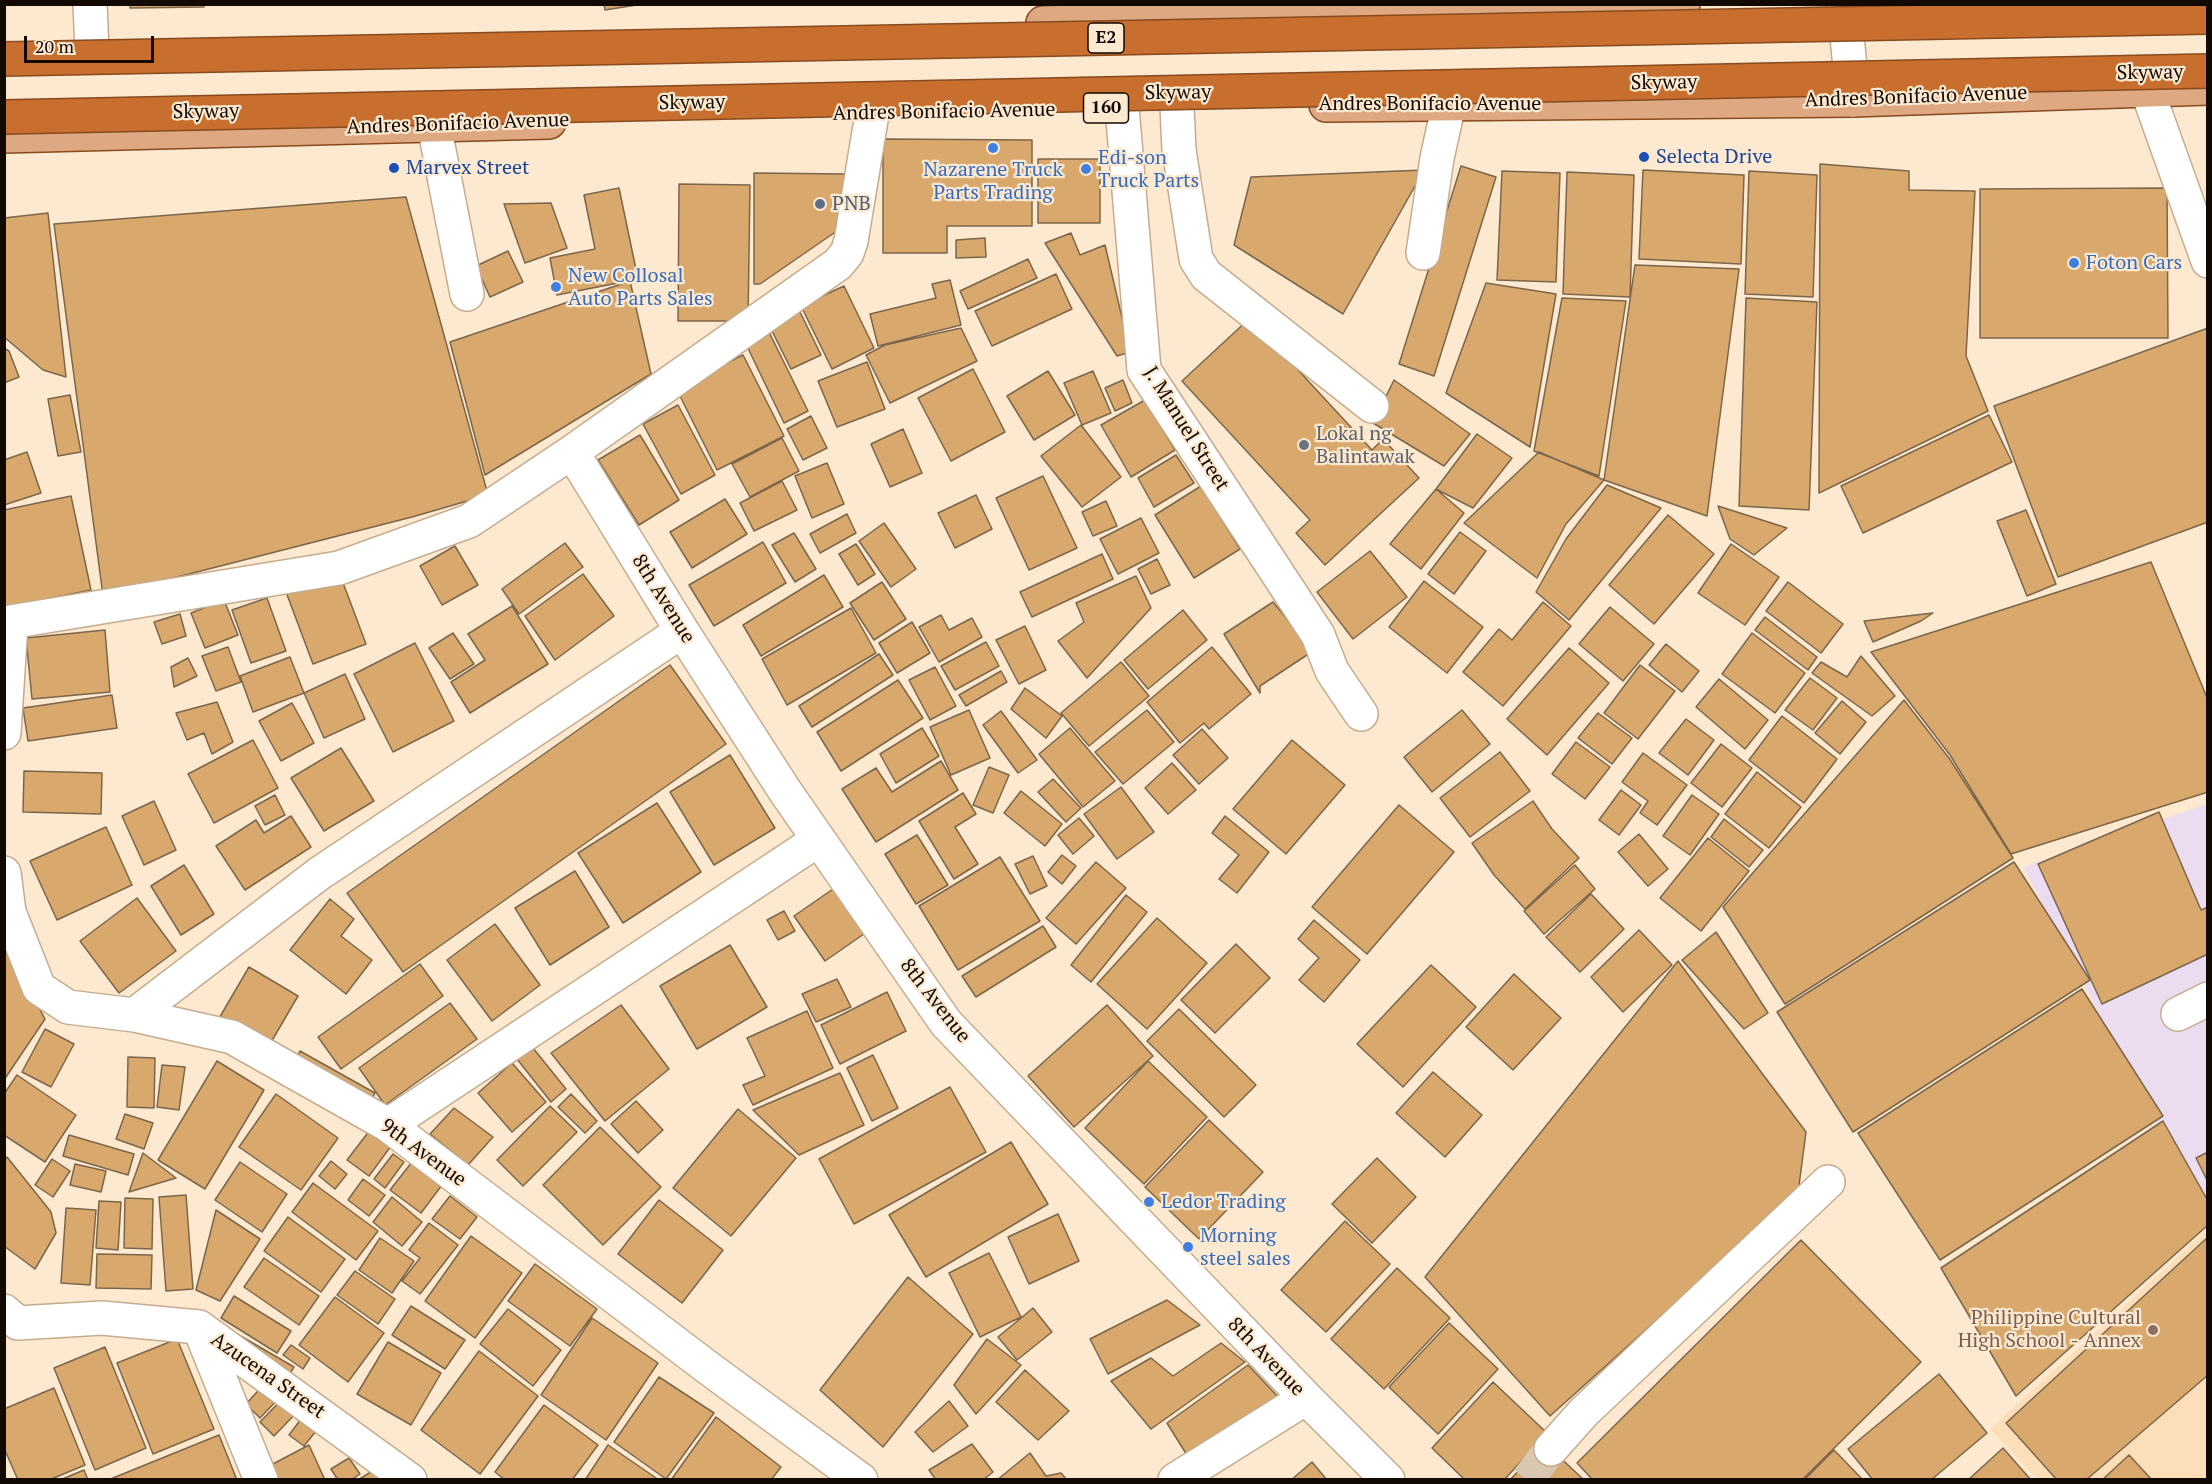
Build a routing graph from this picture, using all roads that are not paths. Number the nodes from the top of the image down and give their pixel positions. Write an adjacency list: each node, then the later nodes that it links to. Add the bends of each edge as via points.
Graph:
1 (90, 4): 6 (street)
2 (1683, 4): 4 (main road)
3 (1844, 4): 12 (street)
4 (1295, 10): 6 (main road)
5 (2208, 17): 8 (highway, E2, bridge)
6 (92, 51): 7 (main road)
7 (4, 54)
8 (4, 59)
9 (2208, 71): 17 (highway, Skyway, bridge)
10 (2208, 88): 11 (main road, Andres Bonifacio Avenue / 160)
11 (2146, 90): 12 (main road, Andres Bonifacio Avenue / 160); 21 (street)
12 (1853, 100): 13 (main road, Andres Bonifacio Avenue / 160)
13 (1449, 104): 14 (main road, Andres Bonifacio Avenue / 160); 20 (street)
14 (1177, 106): 15 (main road, Andres Bonifacio Avenue / 160); 23 (street, via 1179,150 1196,259 1206,275)
15 (1122, 107): 16 (main road, Andres Bonifacio Avenue / 160); 27 (street, J. Manuel Street, via 1144,370 1318,635 1332,671)
16 (872, 114): 18 (main road, Andres Bonifacio Avenue / 160); 24 (street, via 851,241 838,264)
17 (4, 117)
18 (434, 125): 19 (main road, Andres Bonifacio Avenue / 160); 22 (street)
19 (4, 136)
20 (1423, 253)
21 (2208, 261)
22 (467, 294)
23 (1372, 406)
24 (572, 452): 25 (street, via 469,520 339,568); 26 (street, 8th Avenue)
25 (8, 623): 28 (street)
26 (682, 630): 29 (street, 8th Avenue); 33 (street, via 320,873)
27 (1361, 714)
28 (4, 733)
29 (818, 840): 34 (street); 38 (street, 8th Avenue, via 946,1023)
30 (4, 873): 33 (street, 9th Avenue, via 9,912 39,988 68,1007)
31 (2208, 999): 32 (street)
32 (2178, 1014)
33 (134, 1016): 34 (street, 9th Avenue, via 232,1037)
34 (388, 1125): 42 (street, 9th Avenue)
35 (1828, 1182): 39 (street, via 1584,1412)
36 (9, 1322): 37 (street, Azucena Street, via 102,1318)
37 (199, 1328): 40 (street); 41 (street, Azucena Street)
38 (1306, 1398): 43 (street); 44 (street, 8th Avenue)
39 (1551, 1449)
40 (261, 1479)
41 (410, 1479)
42 (861, 1479)
43 (1175, 1479)
44 (1388, 1479)

